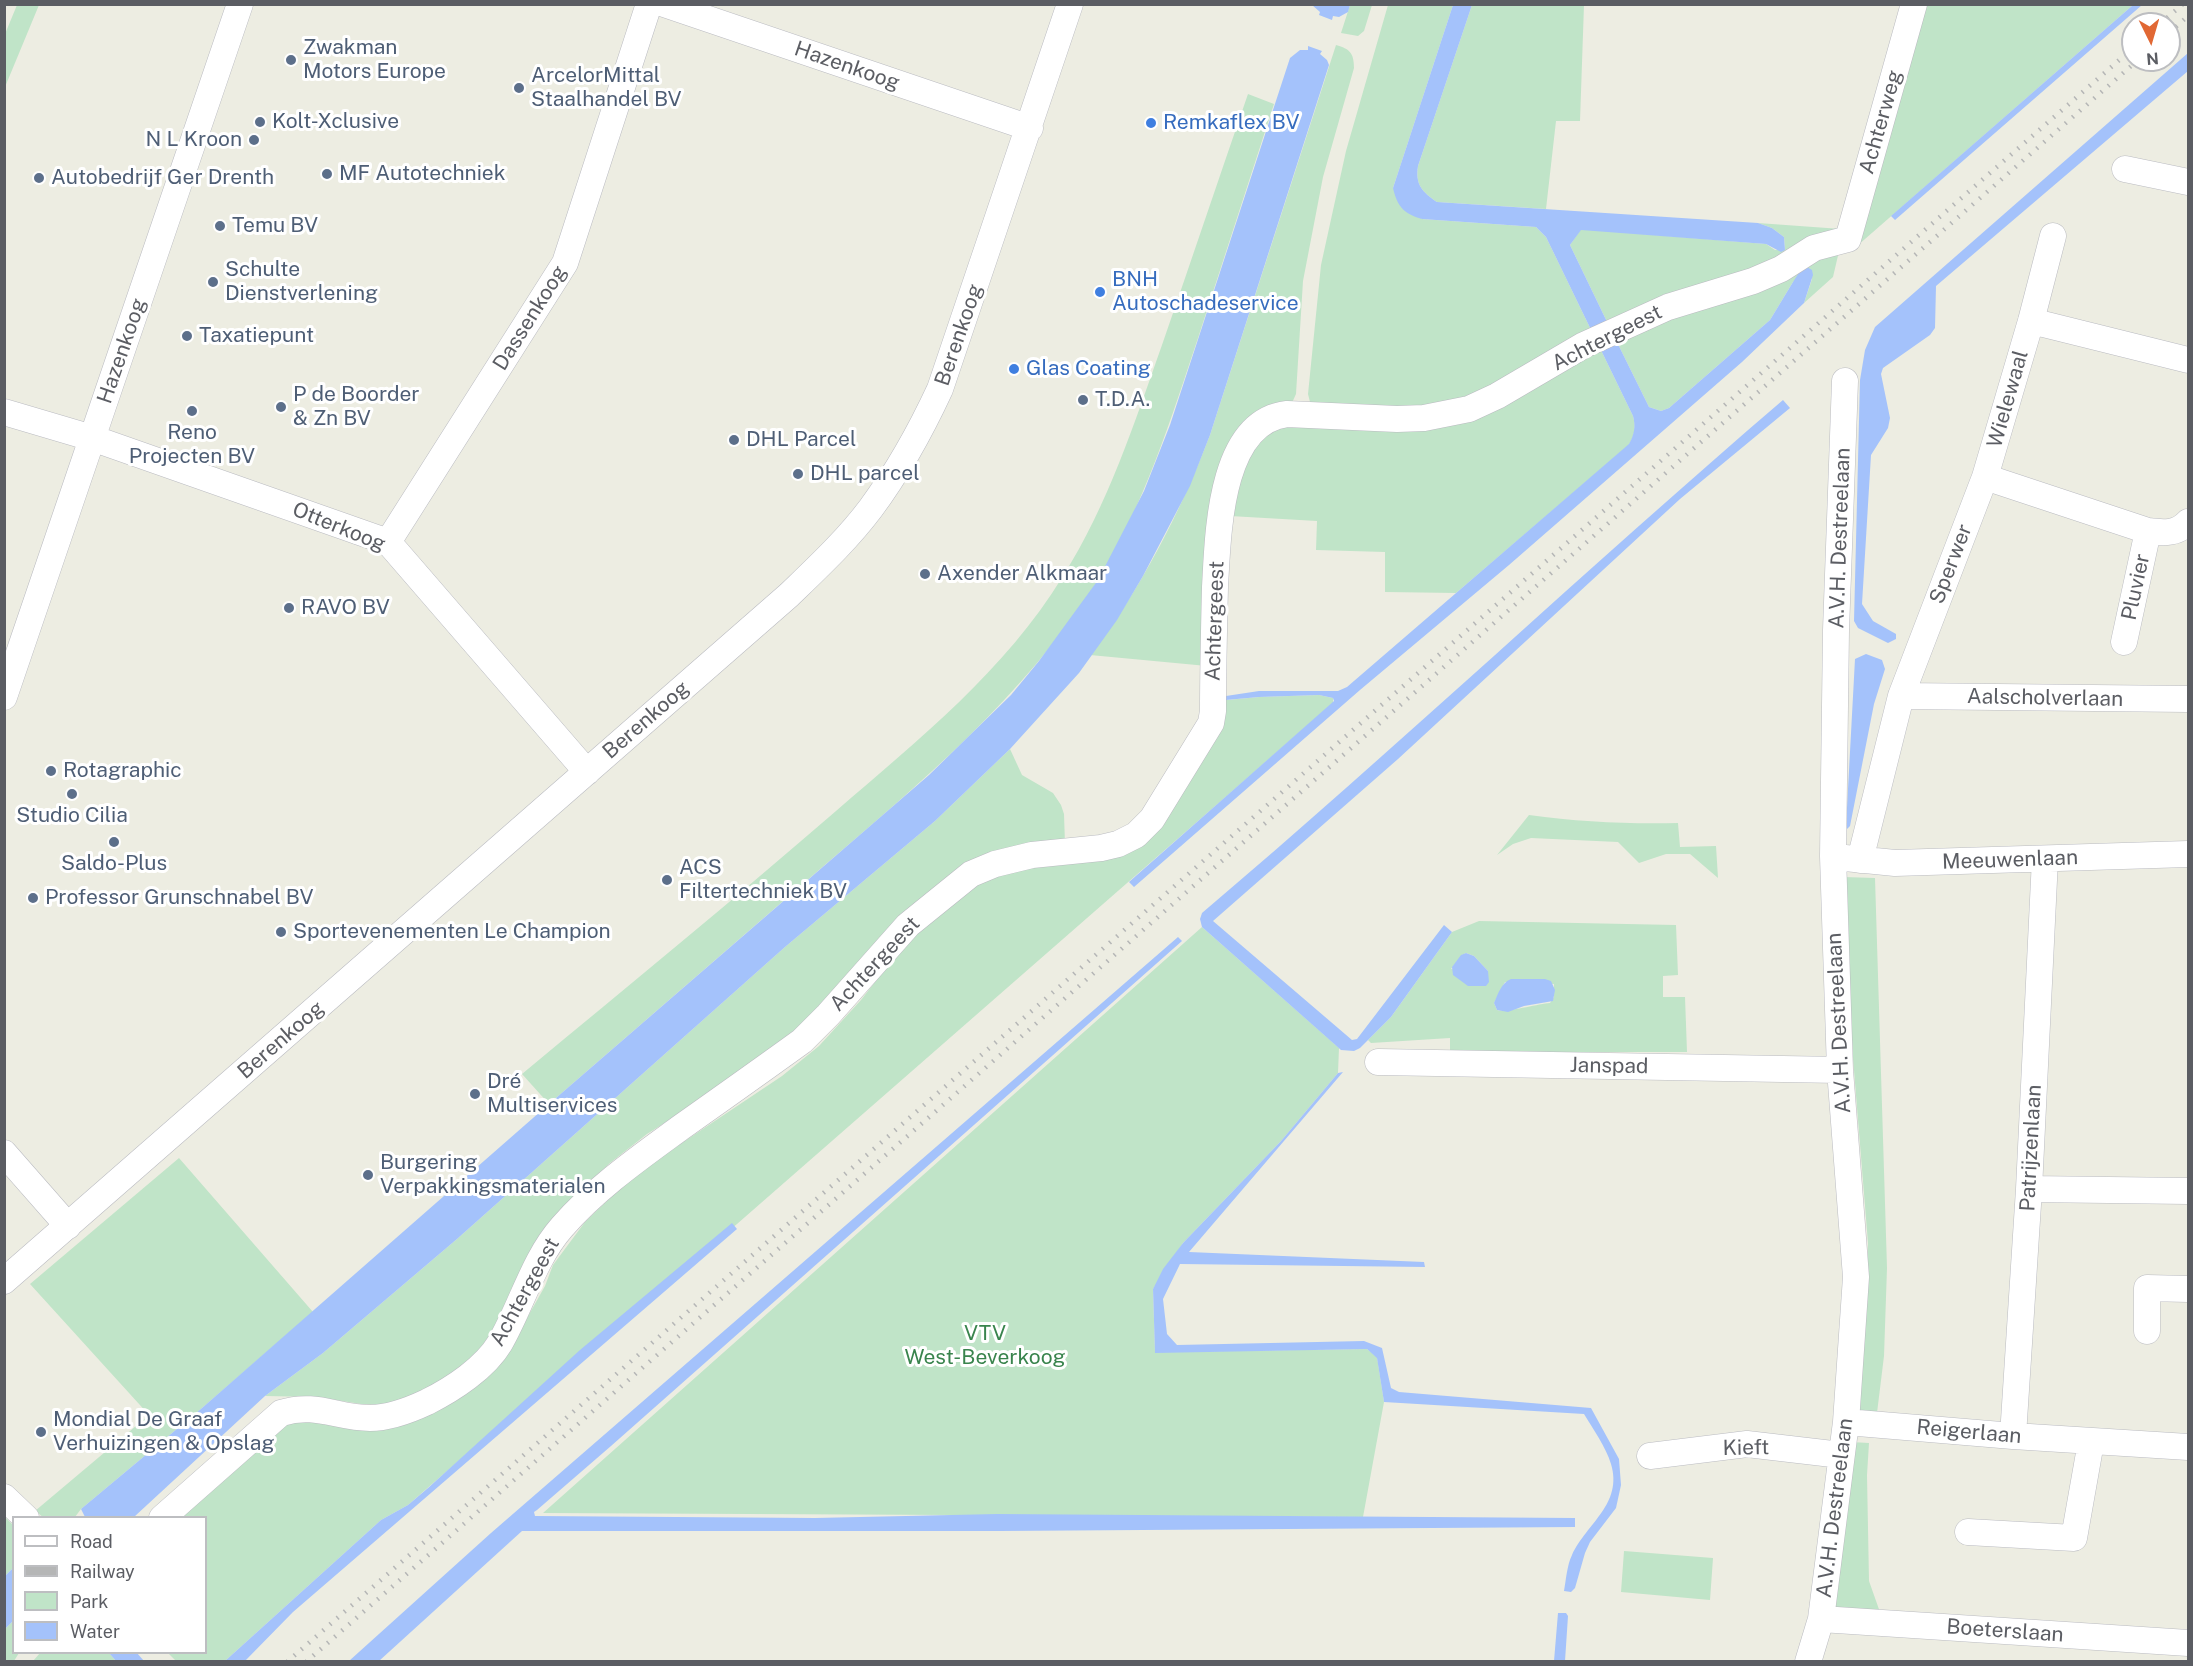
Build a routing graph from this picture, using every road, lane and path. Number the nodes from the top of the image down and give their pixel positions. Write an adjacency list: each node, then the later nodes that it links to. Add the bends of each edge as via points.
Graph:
1 (240, 4): 15 (street, Hazenkoog)
2 (649, 4): 19 (street, Dassenkoog, via 565,264)
3 (664, 4): 6 (street, Hazenkoog)
4 (1070, 4): 6 (street, Berenkoog)
5 (1914, 4): 10 (street, Achterweg)
6 (1029, 128): 24 (street, Berenkoog, via 940,389 890,481 847,537 813,572)
7 (2125, 169): 8 (street)
8 (2188, 182)
9 (2053, 236): 11 (street, Wielewaal)
10 (1848, 239): 46 (street, Achtergeest, via 1814,248 1781,269 1668,307 1623,327 1468,409 1397,419 1287,414 1276,415 1255,428 1230,472 1218,526 1210,723 1158,809 1136,835 1118,844 1032,855 971,874 908,925 802,1041 617,1173 561,1227 537,1265 500,1344 478,1367 428,1402 387,1416 370,1418 306,1408 281,1413)
11 (2031, 321): 12 (street, Wielewaal); 16 (street, Wielewaal)
12 (2188, 360)
13 (1845, 381): 26 (street, A.V.H. Destreelaan)
14 (4, 412): 15 (street, Otterkoog)
15 (92, 438): 19 (street, Otterkoog); 22 (street, Hazenkoog)
16 (1985, 477): 18 (street); 21 (street, Sperwer)
17 (2188, 522): 18 (street, via 2165,534)
18 (2148, 531): 20 (street, Pluvier)
19 (388, 542): 24 (street, Otterkoog)
20 (2124, 642)
21 (1900, 696): 23 (street, Aalscholverlaan); 28 (street, Sperwer)
22 (4, 697)
23 (2188, 699)
24 (587, 772): 34 (street, Berenkoog)
25 (2188, 854): 27 (street, Meeuwenlaan)
26 (1833, 856): 28 (street, Meeuwenlaan); 30 (street, A.V.H. Destreelaan)
27 (2045, 859): 28 (street, Meeuwenlaan, via 1895,863); 32 (street, Patrijzenlaan)
28 (1860, 860)
29 (1378, 1062): 30 (street, Janspad)
30 (1840, 1070): 38 (street, A.V.H. Destreelaan, via 1856,1277)
31 (4, 1153): 34 (street)
32 (2029, 1189): 33 (street); 39 (street, Patrijzenlaan)
33 (2188, 1191)
34 (68, 1226): 35 (street, Berenkoog)
35 (4, 1281)
36 (2188, 1289): 37 (street, via 2147,1288)
37 (2147, 1331)
38 (1846, 1422): 39 (street, Reigerlaan); 42 (street, A.V.H. Destreelaan)
39 (2013, 1436): 40 (street, Reigerlaan)
40 (2091, 1442): 41 (street, Reigerlaan); 47 (street, via 2074,1538)
41 (2188, 1448)
42 (1841, 1455): 43 (street, Kieft, via 1748,1444); 48 (street, A.V.H. Destreelaan)
43 (1650, 1456)
44 (4, 1497): 45 (street)
45 (24, 1516)
46 (164, 1516)
47 (1968, 1532)
48 (1821, 1619): 49 (street, Boeterslaan); 50 (street, A.V.H. Destreelaan)
49 (2188, 1643)
50 (1808, 1662)

